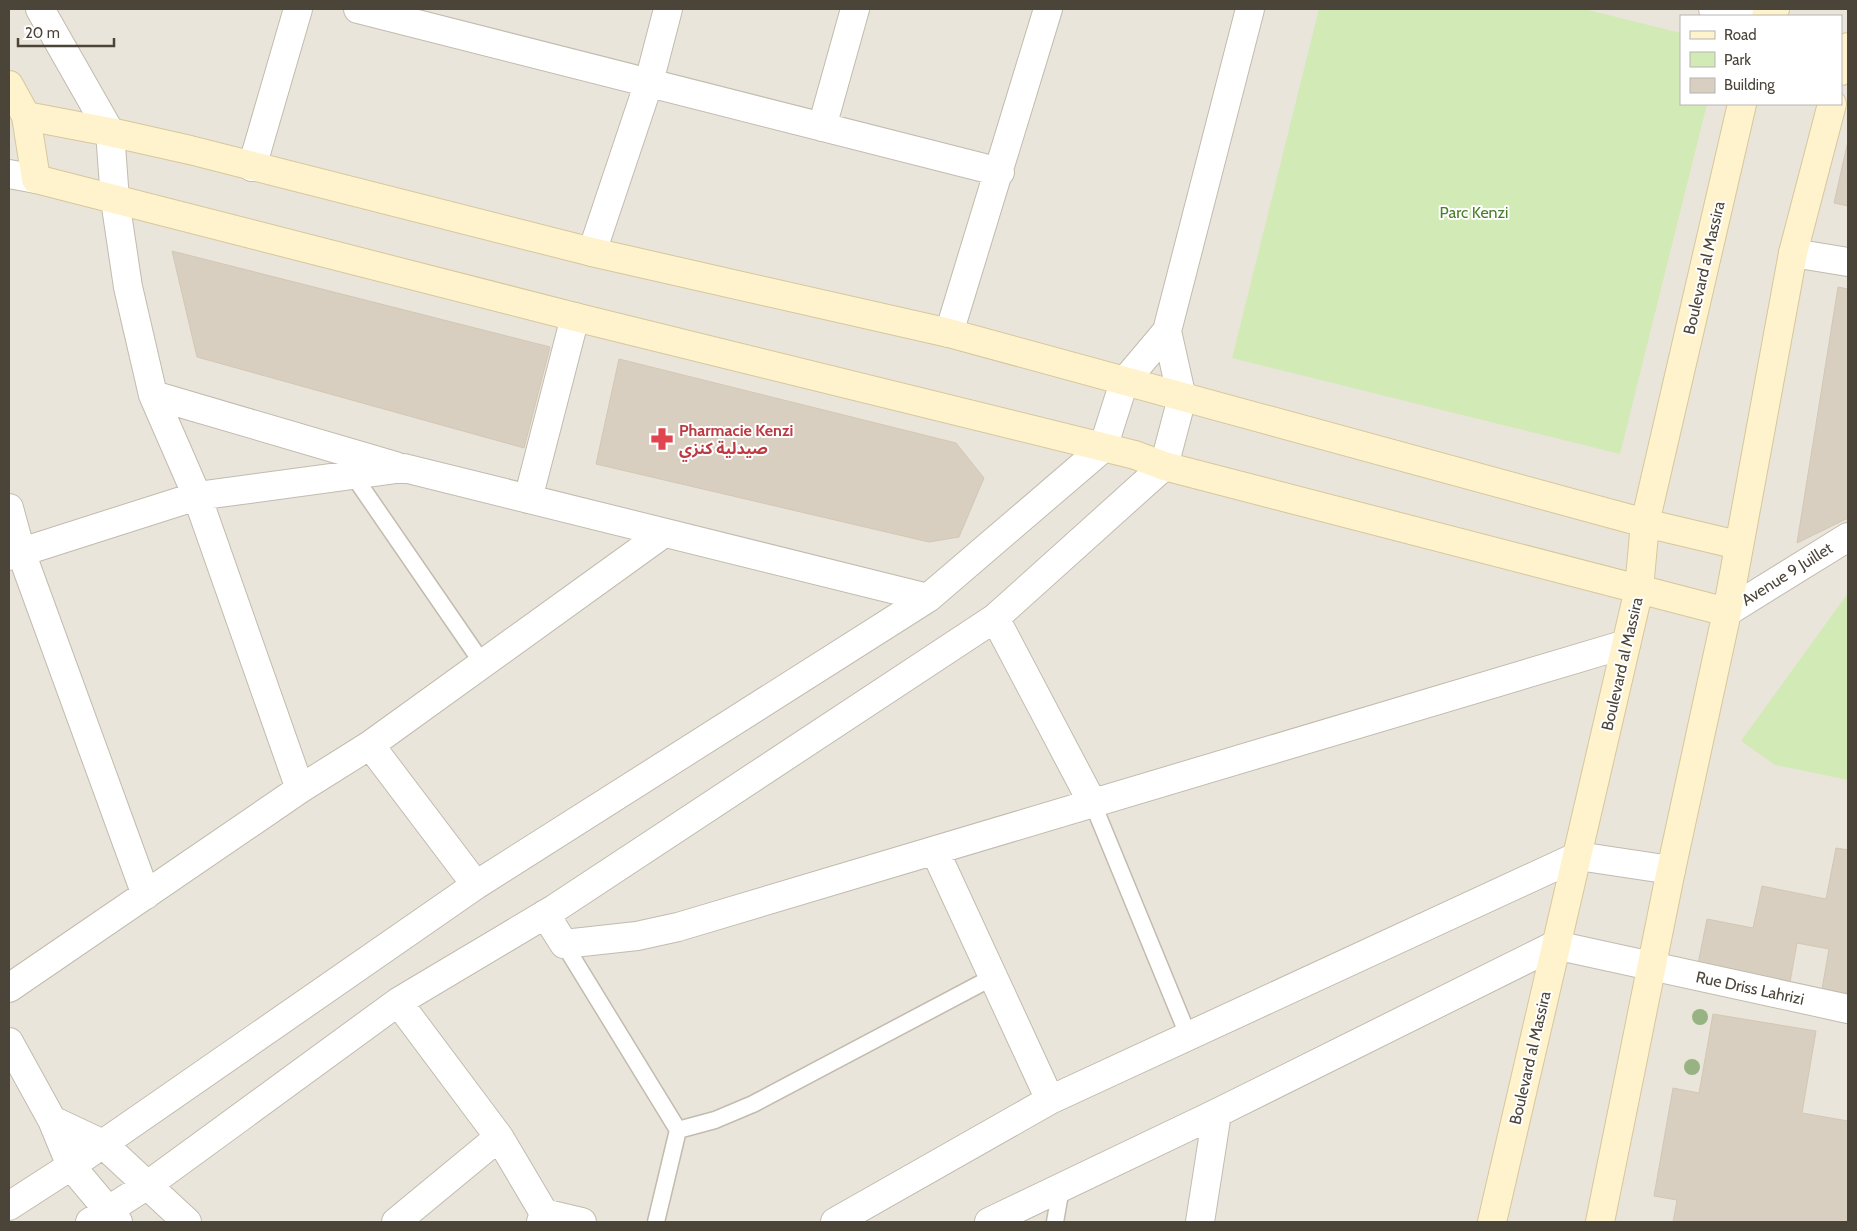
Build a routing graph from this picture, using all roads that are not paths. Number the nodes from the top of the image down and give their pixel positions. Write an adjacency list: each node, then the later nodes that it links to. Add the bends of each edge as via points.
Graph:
1 (40, 9): 16 (street)
2 (298, 9): 17 (street)
3 (358, 9): 10 (street)
4 (668, 9): 10 (street)
5 (855, 9): 15 (street)
6 (1048, 9): 18 (street)
7 (1250, 9): 26 (street)
8 (1713, 9): 9 (street)
9 (1741, 15)
10 (649, 82): 15 (street); 22 (street)
11 (9, 85): 14 (street)
12 (1742, 105): 38 (street, Boulevard al Massira)
13 (1832, 105): 23 (street)
14 (17, 116): 16 (street); 20 (street)
15 (822, 127): 18 (street)
16 (110, 132): 17 (street); 21 (street)
17 (252, 167): 22 (street)
18 (1000, 172): 27 (street)
19 (9, 174): 20 (street)
20 (36, 178): 21 (street)
21 (115, 200): 25 (street); 29 (street, via 128,287)
22 (592, 252): 27 (street)
23 (1793, 253): 24 (street); 41 (street)
24 (1848, 262)
25 (575, 317): 31 (street); 36 (street)
26 (1167, 330): 28 (street); 30 (street)
27 (949, 333): 28 (street)
28 (1124, 382): 30 (street); 31 (street)
29 (153, 395): 33 (street); 35 (street)
30 (1182, 398): 32 (street); 38 (street)
31 (1103, 448): 32 (street, via 1135,454); 44 (street)
32 (1164, 466): 43 (street); 46 (street)
33 (404, 468): 34 (street); 36 (street)
34 (353, 475): 35 (street); 48 (lane)
35 (198, 496): 42 (street); 50 (street)
36 (528, 499): 39 (street)
37 (9, 508): 42 (street)
38 (1645, 523): 41 (street); 43 (street, Boulevard al Massira)
39 (664, 533): 44 (street); 48 (street)
40 (1848, 538): 45 (street, Avenue 9 Juillet)
41 (1738, 545): 45 (street)
42 (15, 554): 56 (street)
43 (1639, 589): 45 (street); 47 (street, Boulevard al Massira)
44 (928, 598): 55 (street)
45 (1727, 612): 54 (street)
46 (995, 618): 51 (street); 57 (street)
47 (1626, 644): 51 (street); 53 (street, Boulevard al Massira)
48 (483, 664): 49 (street)
49 (370, 745): 50 (street); 55 (street)
50 (300, 789): 56 (street)
51 (1093, 804): 52 (street); 65 (lane)
52 (935, 851): 58 (street, via 678,927 637,936); 61 (street)
53 (1578, 856): 54 (street); 59 (street, Boulevard al Massira); 65 (street)
54 (1671, 870): 60 (street)
55 (476, 885): 72 (street)
56 (146, 895): 62 (street)
57 (545, 914): 58 (street); 63 (street)
58 (564, 944): 70 (lane)
59 (1555, 944): 60 (street, Rue Driss Lahrizi); 68 (street); 87 (street, Boulevard al Massira)
60 (1651, 967): 64 (street, Rue Driss Lahrizi); 88 (street)
61 (993, 977): 67 (street); 70 (lane, via 753,1104 715,1120)
62 (9, 988)
63 (398, 1002): 71 (street); 74 (street)
64 (1848, 1009)
65 (1188, 1035): 67 (street)
66 (9, 1042): 69 (street)
67 (1050, 1100): 83 (street)
68 (1218, 1113): 75 (street); 86 (street)
69 (52, 1120): 72 (street); 73 (street)
70 (678, 1130): 82 (lane)
71 (499, 1137): 77 (street); 80 (street)
72 (102, 1144): 73 (street); 74 (street)
73 (71, 1166): 76 (street); 78 (street)
74 (149, 1184): 78 (street); 79 (street)
75 (1061, 1188): 84 (street); 85 (lane)
76 (9, 1206)
77 (542, 1218): 81 (street)
78 (105, 1219)
79 (187, 1222)
80 (396, 1222)
81 (582, 1222)
82 (656, 1222)
83 (835, 1222)
84 (989, 1222)
85 (1055, 1222)
86 (1200, 1222)
87 (1492, 1222)
88 (1600, 1222)

